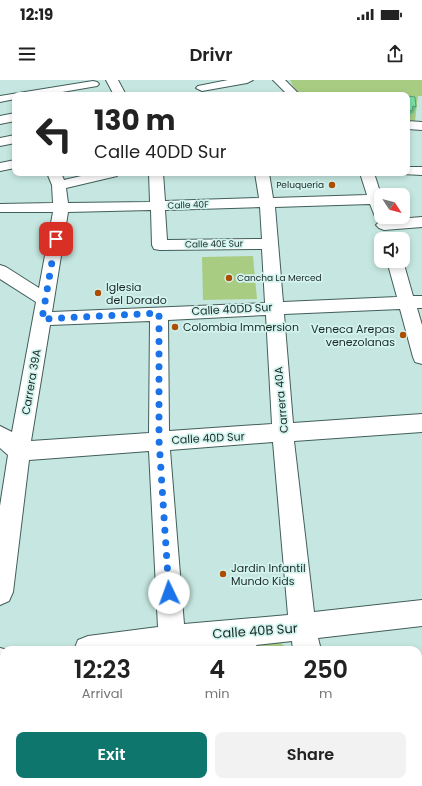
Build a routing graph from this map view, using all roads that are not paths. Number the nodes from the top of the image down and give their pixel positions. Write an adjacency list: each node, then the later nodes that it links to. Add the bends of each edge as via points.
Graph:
1 (23, 80): 7 (street)
2 (112, 80): 9 (street)
3 (247, 80): 6 (street)
4 (279, 80): 10 (street)
5 (93, 84): 8 (street)
6 (202, 88)
7 (25, 92)
8 (44, 92)
9 (118, 92)
10 (291, 92)
11 (12, 96): 12 (street)
12 (0, 98)
13 (12, 118): 14 (street)
14 (0, 120)
15 (410, 125): 16 (street)
16 (422, 126)
17 (12, 140): 18 (street)
18 (0, 142)
19 (12, 165): 20 (street)
20 (0, 167)
21 (421, 171): 22 (street)
22 (410, 172)
23 (84, 176): 27 (street)
24 (156, 176): 31 (street)
25 (262, 176): 30 (street, Carrera 40A)
26 (368, 176): 28 (street)
27 (57, 179): 33 (street, Carrera 39A)
28 (374, 192)
29 (374, 198): 30 (street, Calle 40F)
30 (266, 203): 31 (street, Calle 40F); 36 (street, Carrera 40A)
31 (158, 206): 33 (street, Calle 40F); 36 (street, Calle 40E Sur, via 160,245)
32 (0, 208): 33 (street, Calle 40F)
33 (61, 208): 39 (street, Carrera 39A)
34 (422, 222): 35 (street)
35 (410, 223)
36 (269, 244): 41 (street, Carrera 40A)
37 (398, 268): 40 (street)
38 (0, 271): 39 (street)
39 (45, 300): 43 (street, Carrera 39A)
40 (415, 302): 41 (street, Calle 40DD Sur); 44 (street)
41 (273, 307): 42 (street, Calle 40DD Sur); 46 (street, Carrera 40A)
42 (159, 313): 43 (street, Calle 40DD Sur); 48 (street)
43 (42, 319): 49 (street, Carrera 39A)
44 (422, 357)
45 (422, 423): 46 (street, Calle 40D Sur)
46 (283, 433): 48 (street, Calle 40D Sur); 55 (street, Carrera 40A)
47 (0, 435): 49 (street)
48 (159, 440): 49 (street, Calle 40D Sur); 54 (street)
49 (19, 451): 50 (street, Carrera 39A)
50 (7, 496): 51 (street, Carrera 39A)
51 (0, 592)
52 (422, 613): 55 (street, Calle 40B Sur)
53 (219, 633): 54 (street, Calle 40B Sur); 55 (street, Calle 40B Sur); 57 (street)
54 (172, 639): 56 (street, Calle 40B Sur)
55 (304, 639)
56 (119, 646)
57 (238, 646)

